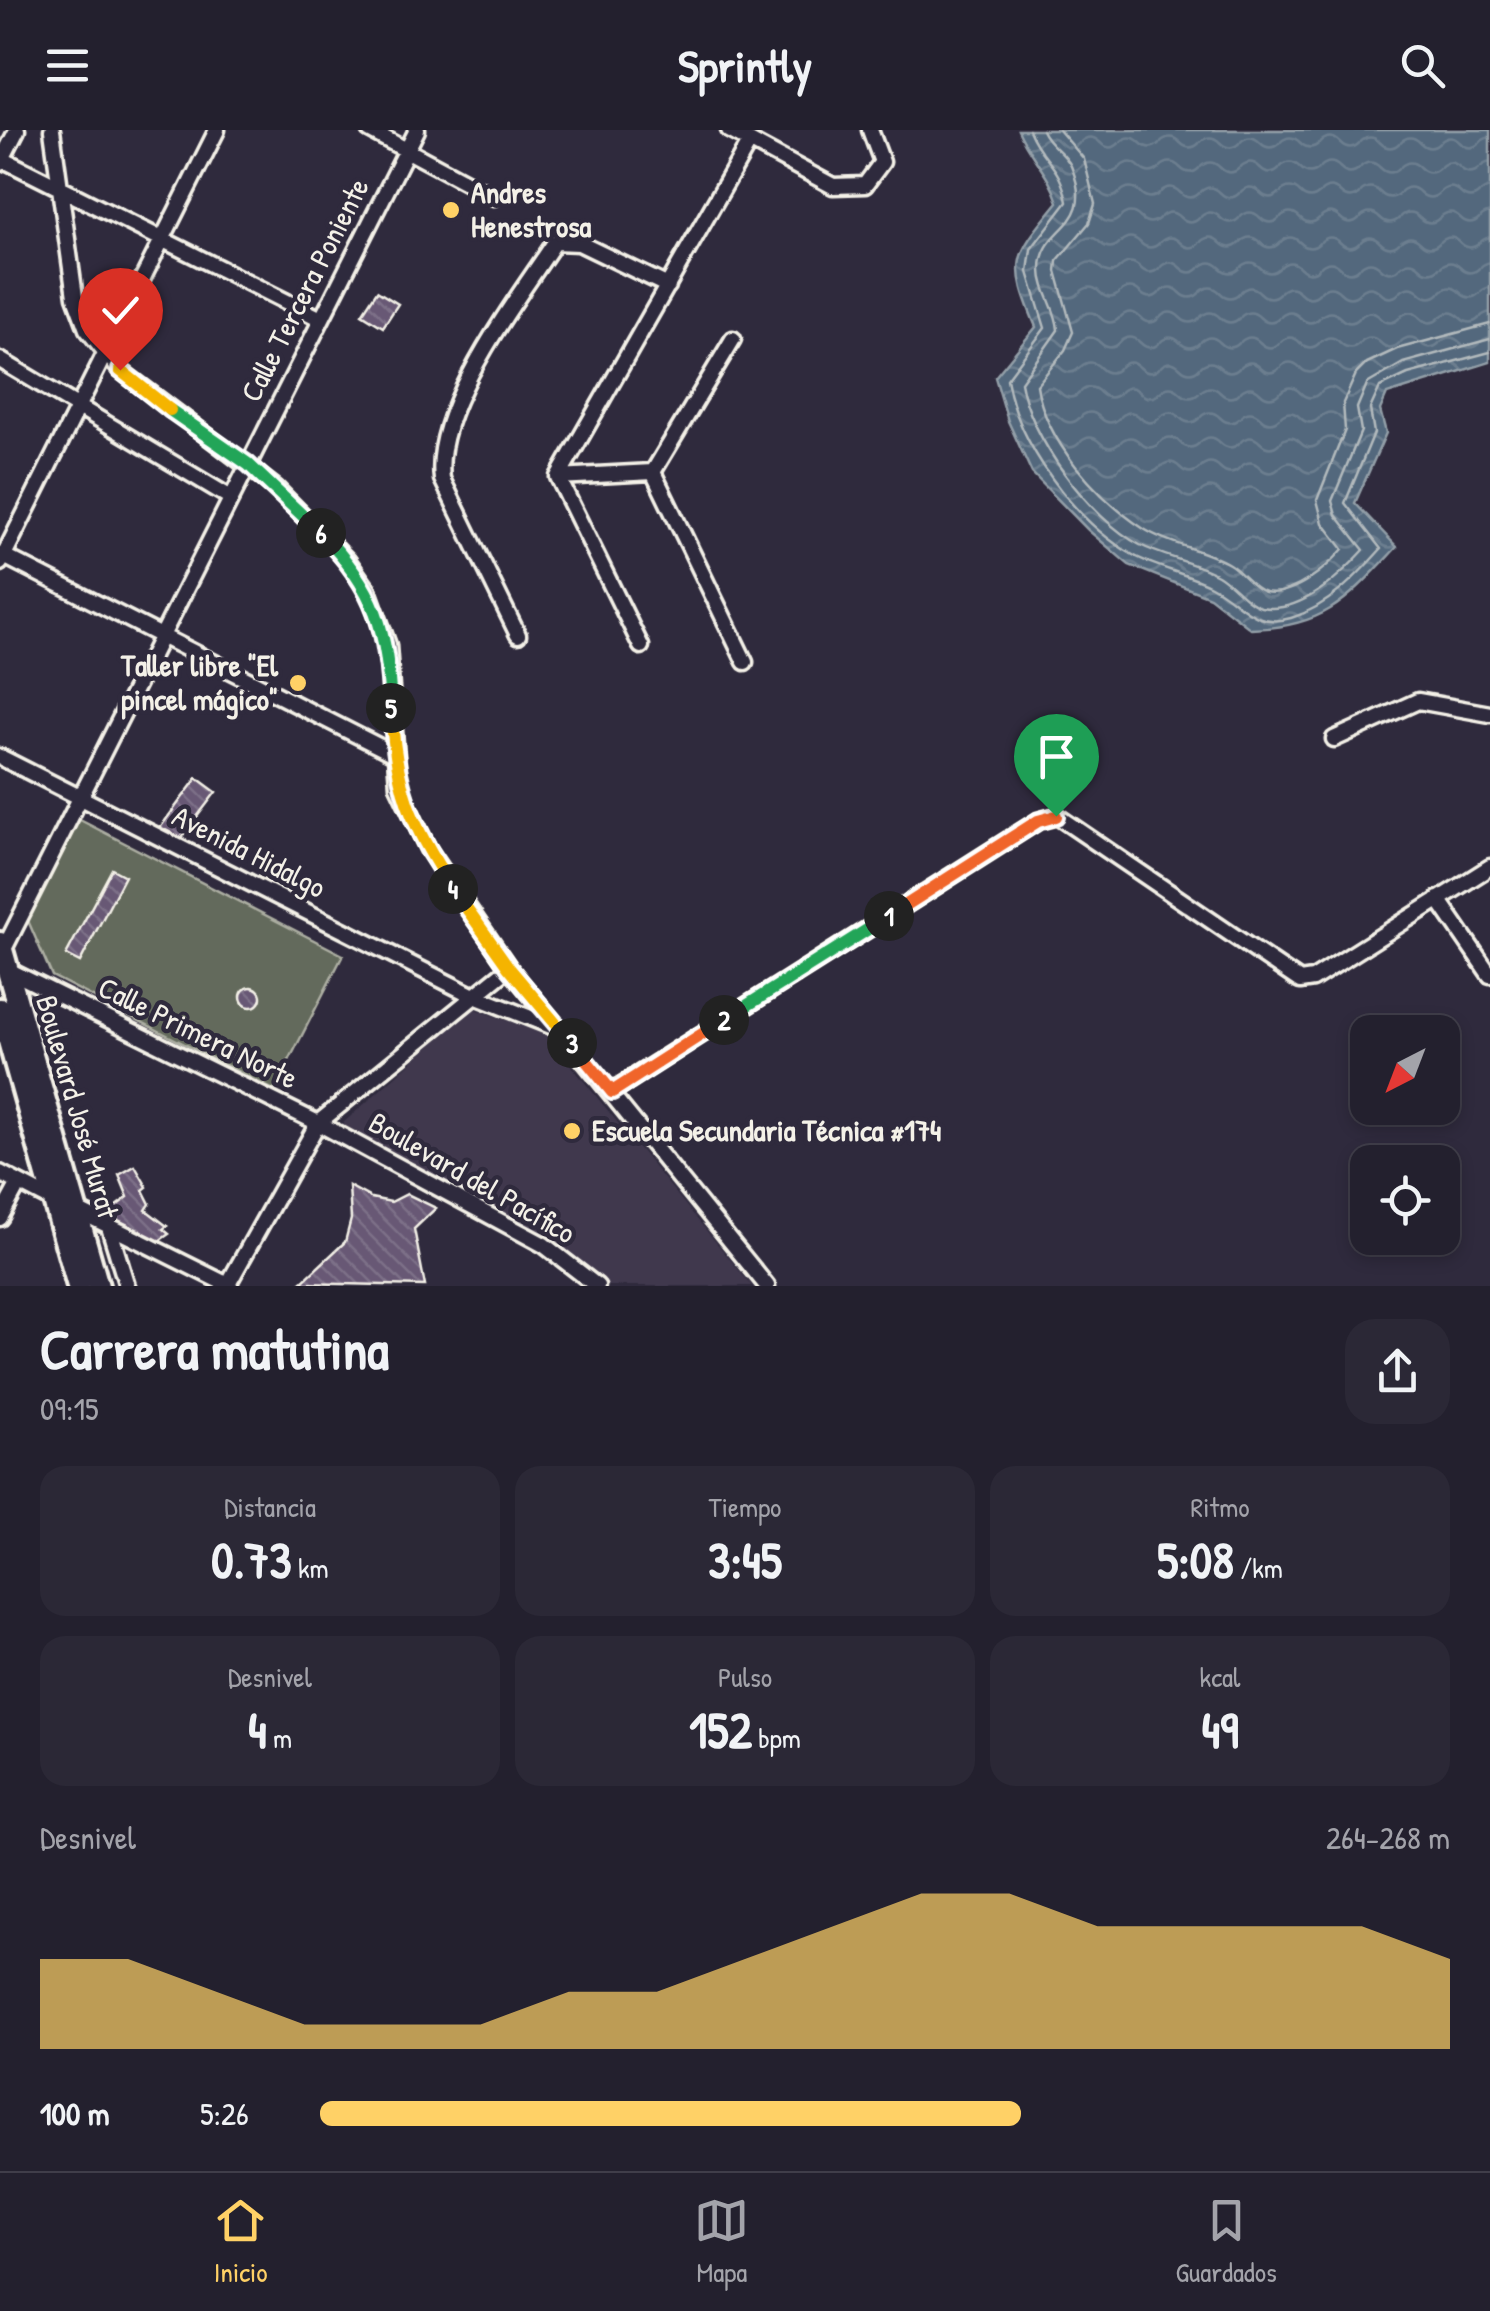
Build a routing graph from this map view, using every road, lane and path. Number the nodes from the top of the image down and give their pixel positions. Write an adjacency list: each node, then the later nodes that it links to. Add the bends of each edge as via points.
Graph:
1 (16, 130): 10 (street)
2 (52, 130): 11 (street)
3 (216, 130): 13 (street)
4 (368, 130): 9 (street)
5 (417, 130): 9 (street, Calle Tercera Poniente)
6 (729, 130): 8 (street)
7 (870, 130): 8 (street, via 882,162 866,185 842,189)
8 (750, 141): 14 (street)
9 (408, 148): 12 (street); 15 (street, Calle Tercera Poniente)
10 (1, 160): 11 (street)
11 (60, 188): 13 (street); 17 (street, via 75,297)
12 (494, 197)
13 (161, 239): 15 (street); 17 (street)
14 (668, 286): 22 (street); 25 (street, via 579,243 554,242 485,347 448,428 439,455 442,479)
15 (322, 319): 20 (street, Calle Tercera Poniente)
16 (733, 339): 21 (street)
17 (104, 353): 19 (street); 20 (street, via 152,397)
18 (0, 360): 19 (street)
19 (76, 406): 23 (street); 24 (street)
20 (248, 464): 23 (street, Calle Tercera Poniente); 31 (street, via 347,560 368,590 388,645)
21 (653, 472): 22 (street); 28 (street)
22 (558, 477): 27 (street)
23 (231, 498): 26 (street, Calle Tercera Poniente)
24 (1, 558): 26 (street)
25 (518, 635)
26 (161, 639): 31 (street); 33 (street, Calle Tercera Poniente)
27 (641, 646)
28 (745, 662)
29 (1490, 714): 30 (street, via 1418,701)
30 (1334, 739)
31 (394, 754): 37 (street, via 411,818)
32 (0, 757): 33 (street, Avenida Hidalgo)
33 (80, 798): 36 (street, Calle Tercera Poniente); 39 (street, Avenida Hidalgo)
34 (1490, 866): 35 (street)
35 (1438, 899): 38 (street); 42 (street, via 1300,981 1056,816 1038,821)
36 (2, 957): 43 (street, Calle Primera Norte); 47 (highway, Boulevard José Murat)
37 (509, 968): 39 (street); 41 (street)
38 (1490, 975)
39 (472, 995): 41 (street, Avenida Hidalgo); 43 (street)
40 (0, 1008): 46 (highway, Boulevard José Murat)
41 (561, 1030): 42 (street)
42 (612, 1092): 55 (street)
43 (318, 1123): 53 (street); 54 (street, Boulevard del Pacífico, via 544,1245)
44 (0, 1174): 45 (street)
45 (19, 1183): 46 (street); 48 (street)
46 (54, 1201): 50 (highway, Boulevard José Murat)
47 (75, 1208): 49 (street); 51 (highway, Boulevard José Murat)
48 (0, 1218)
49 (109, 1227): 52 (street); 53 (street)
50 (78, 1286)
51 (98, 1286)
52 (126, 1286)
53 (228, 1286)
54 (597, 1286)
55 (767, 1286)

